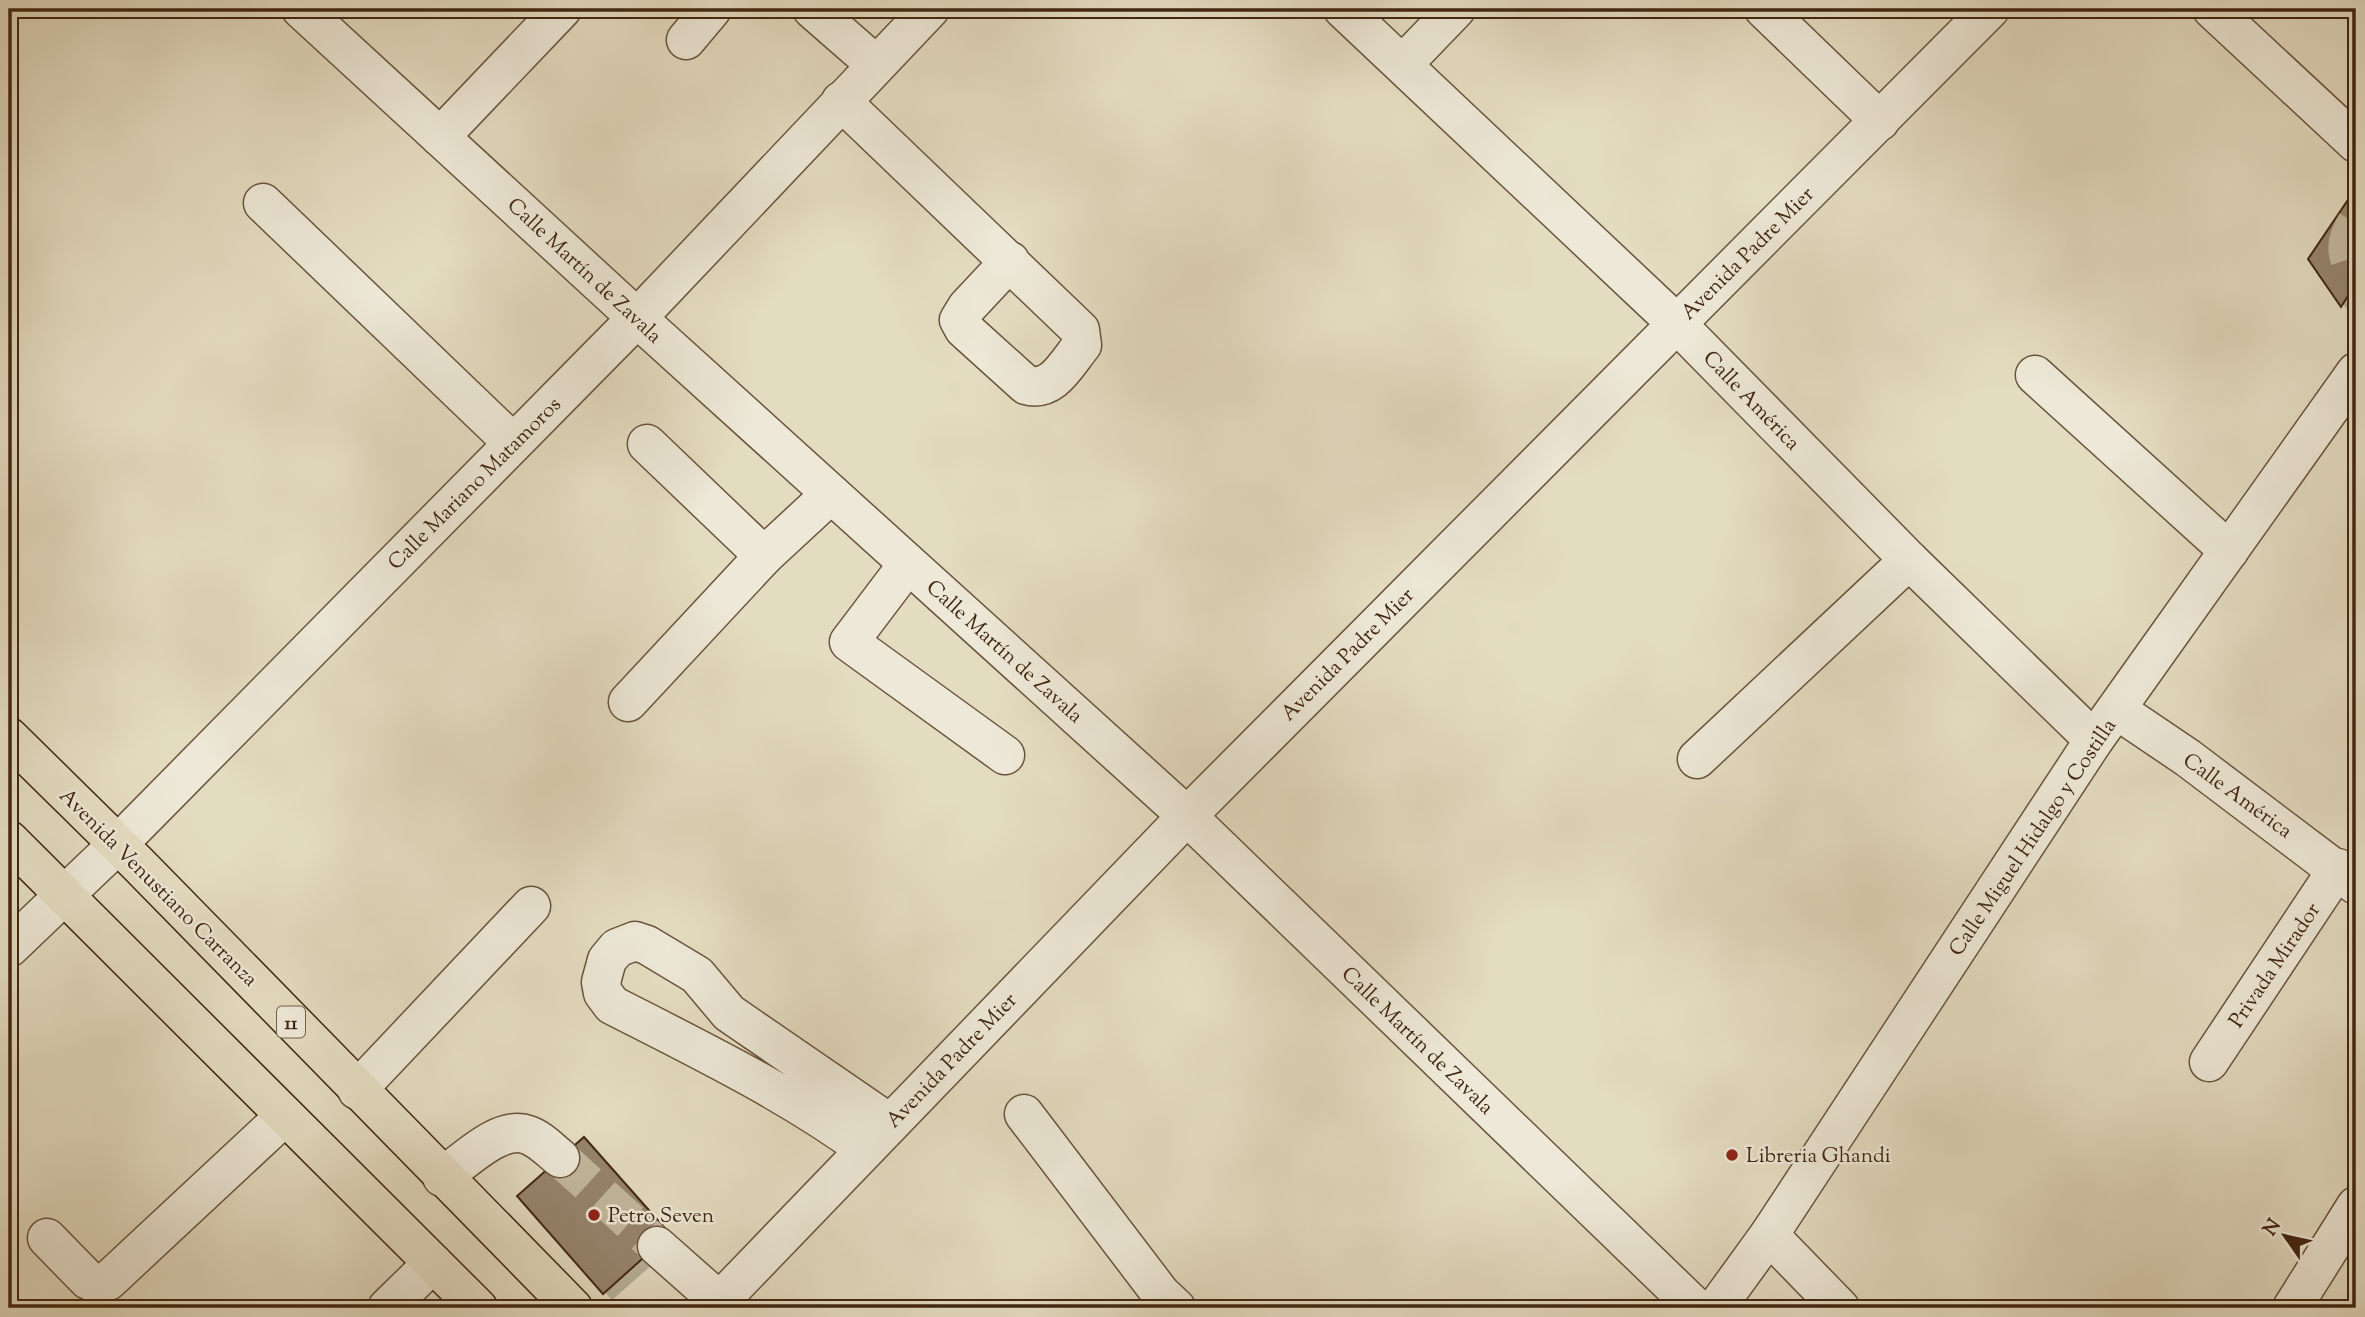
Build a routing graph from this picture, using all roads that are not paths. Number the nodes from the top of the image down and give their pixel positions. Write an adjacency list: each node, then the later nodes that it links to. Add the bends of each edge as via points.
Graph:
1 (300, 9): 16 (street, Calle Martín de Zavala)
2 (562, 9): 16 (street)
3 (712, 9): 11 (street)
4 (813, 9): 12 (street)
5 (930, 9): 12 (street, Calle Mariano Matamoros)
6 (1343, 9): 13 (street, Calle América)
7 (1456, 9): 13 (street)
8 (1764, 9): 15 (street)
9 (1990, 9): 15 (street, Avenida Padre Mier)
10 (2212, 9): 17 (street)
11 (686, 40)
12 (876, 64): 14 (street, Calle Mariano Matamoros)
13 (1403, 64): 21 (street, Calle América)
14 (841, 101): 19 (street); 20 (street, Calle Mariano Matamoros)
15 (1880, 121): 21 (street, Avenida Padre Mier)
16 (440, 137): 20 (street, Calle Martín de Zavala)
17 (2356, 144)
18 (263, 203): 24 (street)
19 (1010, 261)
20 (637, 318): 24 (street, Calle Mariano Matamoros); 26 (street, Calle Martín de Zavala)
21 (1676, 323): 29 (street, Calle América); 37 (street, Avenida Padre Mier)
22 (2035, 375): 27 (street)
23 (2353, 381): 27 (street, Calle Miguel Hidalgo y Costilla)
24 (513, 443): 39 (street, Calle Mariano Matamoros)
25 (647, 444): 28 (street)
26 (831, 494): 28 (street); 30 (street, Calle Martín de Zavala)
27 (2229, 551): 32 (street, Calle Miguel Hidalgo y Costilla)
28 (764, 556): 31 (street)
29 (1909, 561): 34 (street, Calle América); 36 (street)
30 (908, 564): 35 (street, via 849,642); 37 (street, Calle Martín de Zavala)
31 (628, 702)
32 (2116, 710): 34 (street, Calle Miguel Hidalgo y Costilla); 40 (street, Calle América)
33 (9, 737): 39 (main road, Avenida Venustiano Carranza / 11)
34 (2094, 740): 54 (street, Calle Miguel Hidalgo y Costilla)
35 (1004, 755)
36 (1698, 759)
37 (1187, 816): 50 (street, Avenida Padre Mier); 63 (street, Calle Martín de Zavala)
38 (9, 840): 41 (main road)
39 (118, 844): 41 (street, Calle Mariano Matamoros); 47 (main road, Avenida Venustiano Carranza / 11)
40 (2347, 877): 46 (street, Privada Mirador)
41 (64, 897): 43 (street, Calle Mariano Matamoros); 49 (main road)
42 (531, 906): 47 (street)
43 (9, 948)
44 (729, 1013): 45 (street); 45 (street, via 696,975 647,945 635,941 617,947 607,960 601,982 612,1006); 50 (street)
45 (705, 1052): 50 (street, via 838,1129)
46 (2209, 1062)
47 (357, 1090): 52 (main road, Avenida Venustiano Carranza / 11)
48 (1024, 1114): 62 (street)
49 (285, 1116): 55 (street, via 108,1281 97,1284 88,1280); 57 (main road)
50 (877, 1136): 58 (street, Avenida Padre Mier)
51 (560, 1158): 52 (street, via 536,1139 514,1132 500,1136)
52 (442, 1177): 61 (main road, Avenida Venustiano Carranza / 11)
53 (2356, 1206): 66 (street)
54 (1769, 1235): 64 (street, Calle Miguel Hidalgo y Costilla); 65 (street)
55 (47, 1238)
56 (657, 1246): 58 (street)
57 (433, 1263): 59 (street); 60 (main road)
58 (720, 1306)
59 (387, 1308)
60 (478, 1308)
61 (573, 1308)
62 (1176, 1308)
63 (1696, 1308)
64 (1716, 1308)
65 (1840, 1308)
66 (2292, 1308)

